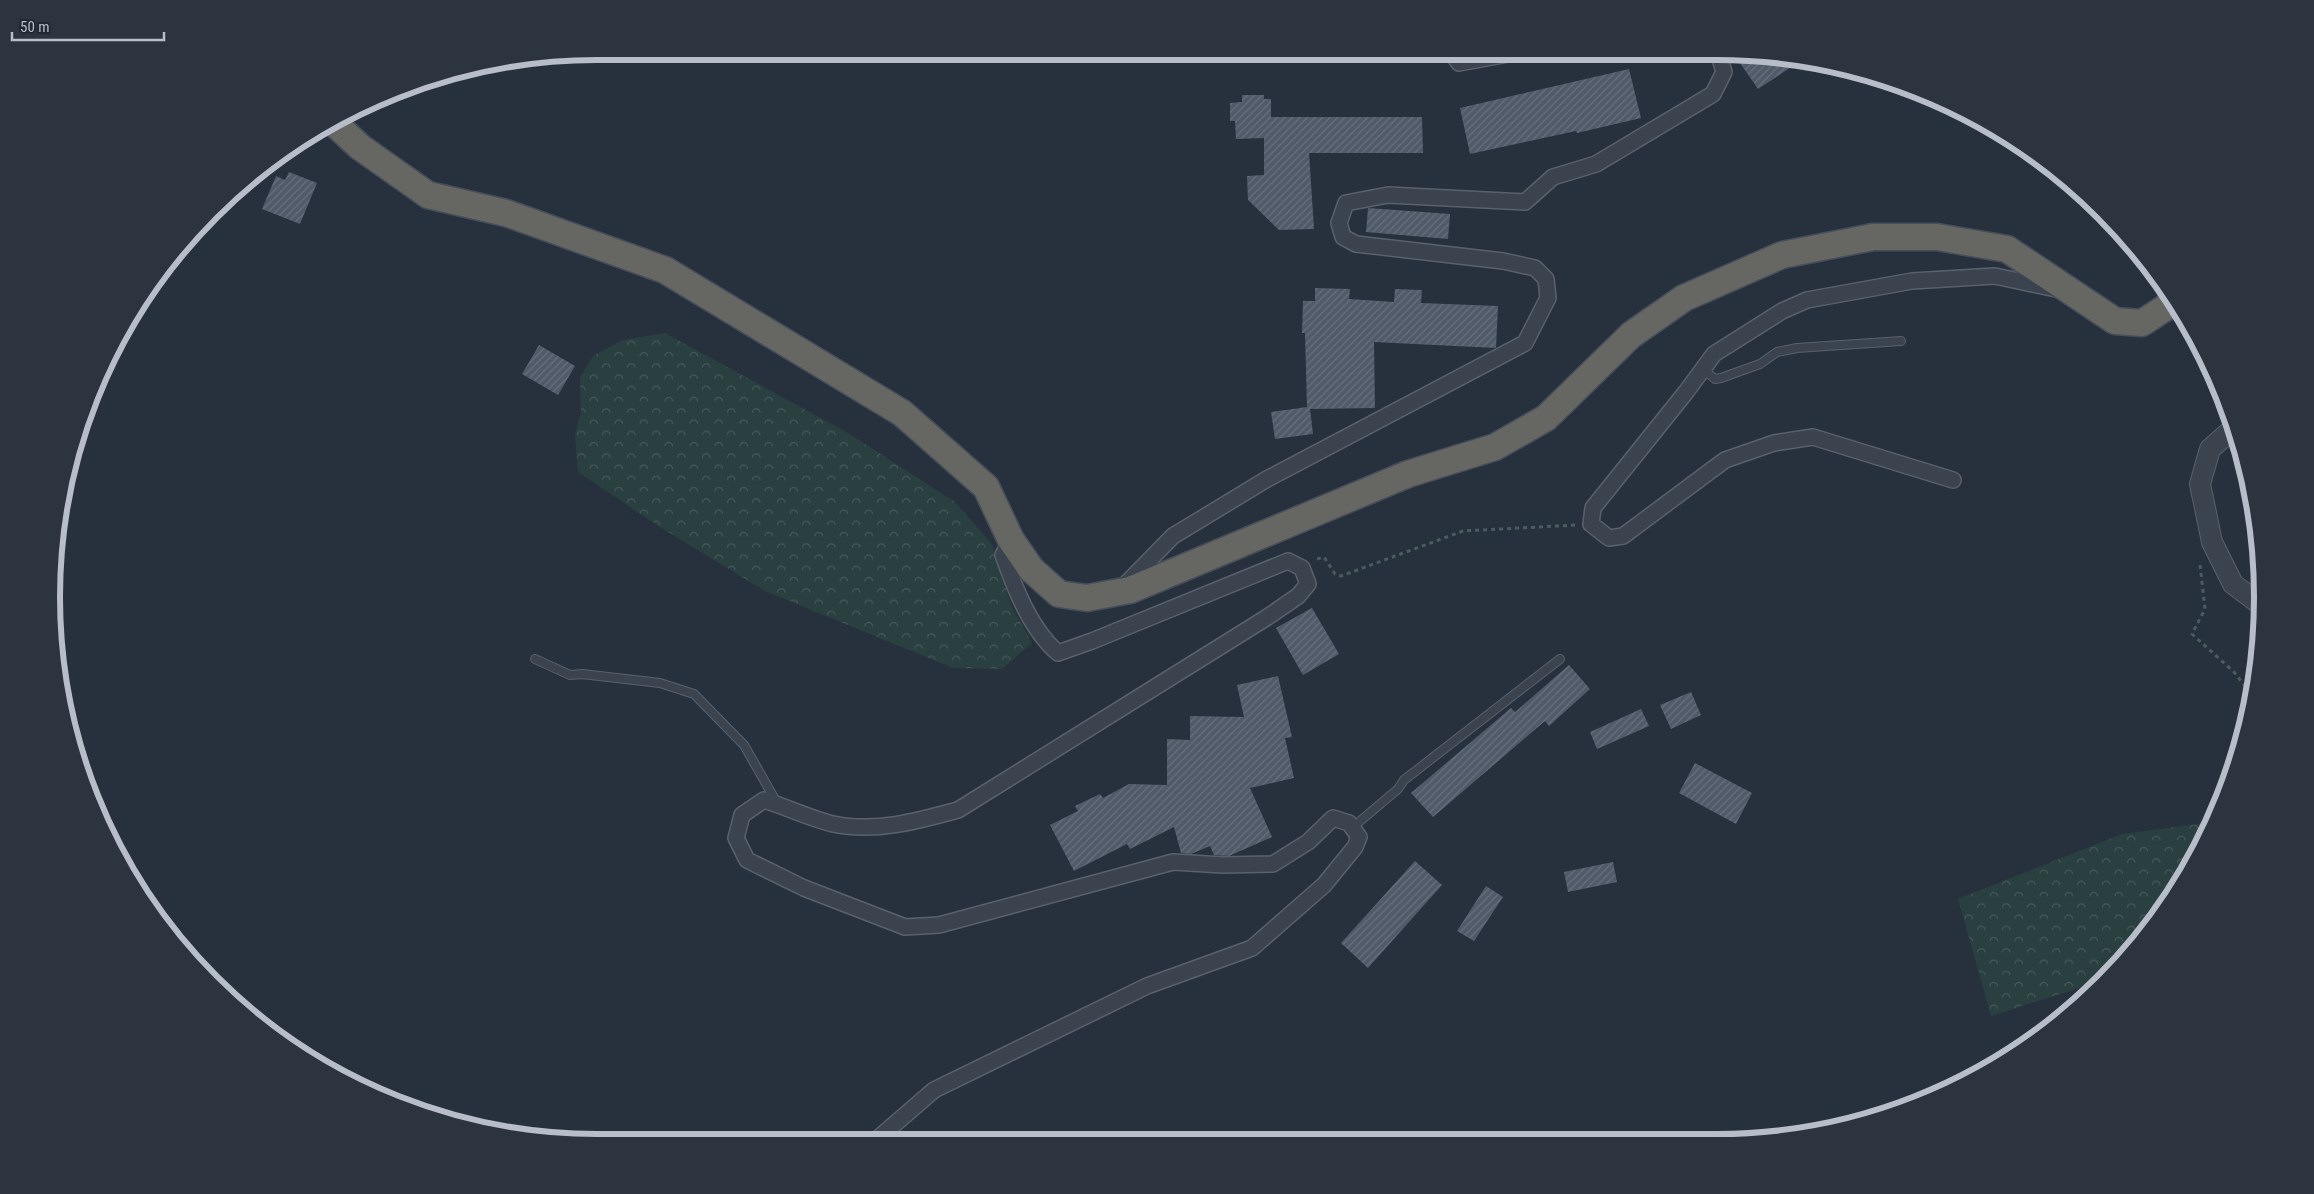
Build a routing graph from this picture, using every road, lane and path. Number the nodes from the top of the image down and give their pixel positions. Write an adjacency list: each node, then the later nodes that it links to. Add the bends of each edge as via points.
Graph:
1 (1457, 60): 2 (street, via 1459,63)
2 (1475, 60)
3 (1720, 60): 15 (street, via 1724,72 1713,94 1596,164 1553,177 1525,202 1388,195 1346,203 1339,223 1343,237 1356,244 1504,261 1535,268 1546,279 1548,298 1525,343 1267,479 1173,536)
4 (338, 127): 12 (highway, via 360,147 428,195 506,212 665,270 902,413 986,487)
5 (2072, 293): 6 (highway, via 2115,320 2142,323); 8 (street, via 1995,276 1912,282 1807,300 1782,311 1714,354); 15 (highway, via 2008,250 1937,237 1873,237 1782,255 1684,298 1631,334 1546,418 1495,447 1408,474 1130,590)
6 (2168, 306)
7 (1901, 341): 8 (lane, via 1790,349 1777,352 1760,364 1715,379)
8 (1703, 369): 11 (street, via 1593,508)
9 (2229, 433): 13 (street, via 2210,449 2200,484)
10 (1953, 480): 11 (street, via 1813,437 1774,443 1725,460 1623,536 1609,538)
11 (1591, 524): 14 (path, via 1463,532 1341,576 1335,574 1324,557)
12 (1011, 540): 14 (street, via 1003,555 1012,579 1045,642 1058,653 1272,566 1288,561); 15 (highway, via 1031,569 1059,594 1087,598)
13 (2212, 542): 16 (street, via 2233,584); 19 (path, via 2198,547 2205,609 2192,634)
14 (1302, 568): 20 (street, via 1308,584 1298,596 958,810 914,823 879,827 834,824)
15 (1118, 592)
16 (2254, 600)
17 (535, 659): 20 (lane, via 570,675 660,683 694,694 744,745)
18 (1560, 659): 21 (lane, via 1404,780 1398,790)
19 (2246, 687)
20 (778, 804): 21 (street, via 764,800 742,815 736,838 748,860 804,888 906,926 939,925 1172,862 1274,864 1308,842 1334,818)
21 (1353, 828): 22 (street, via 1359,837 1355,847 1324,885 1252,948 1147,986 934,1090)
22 (883, 1134)

